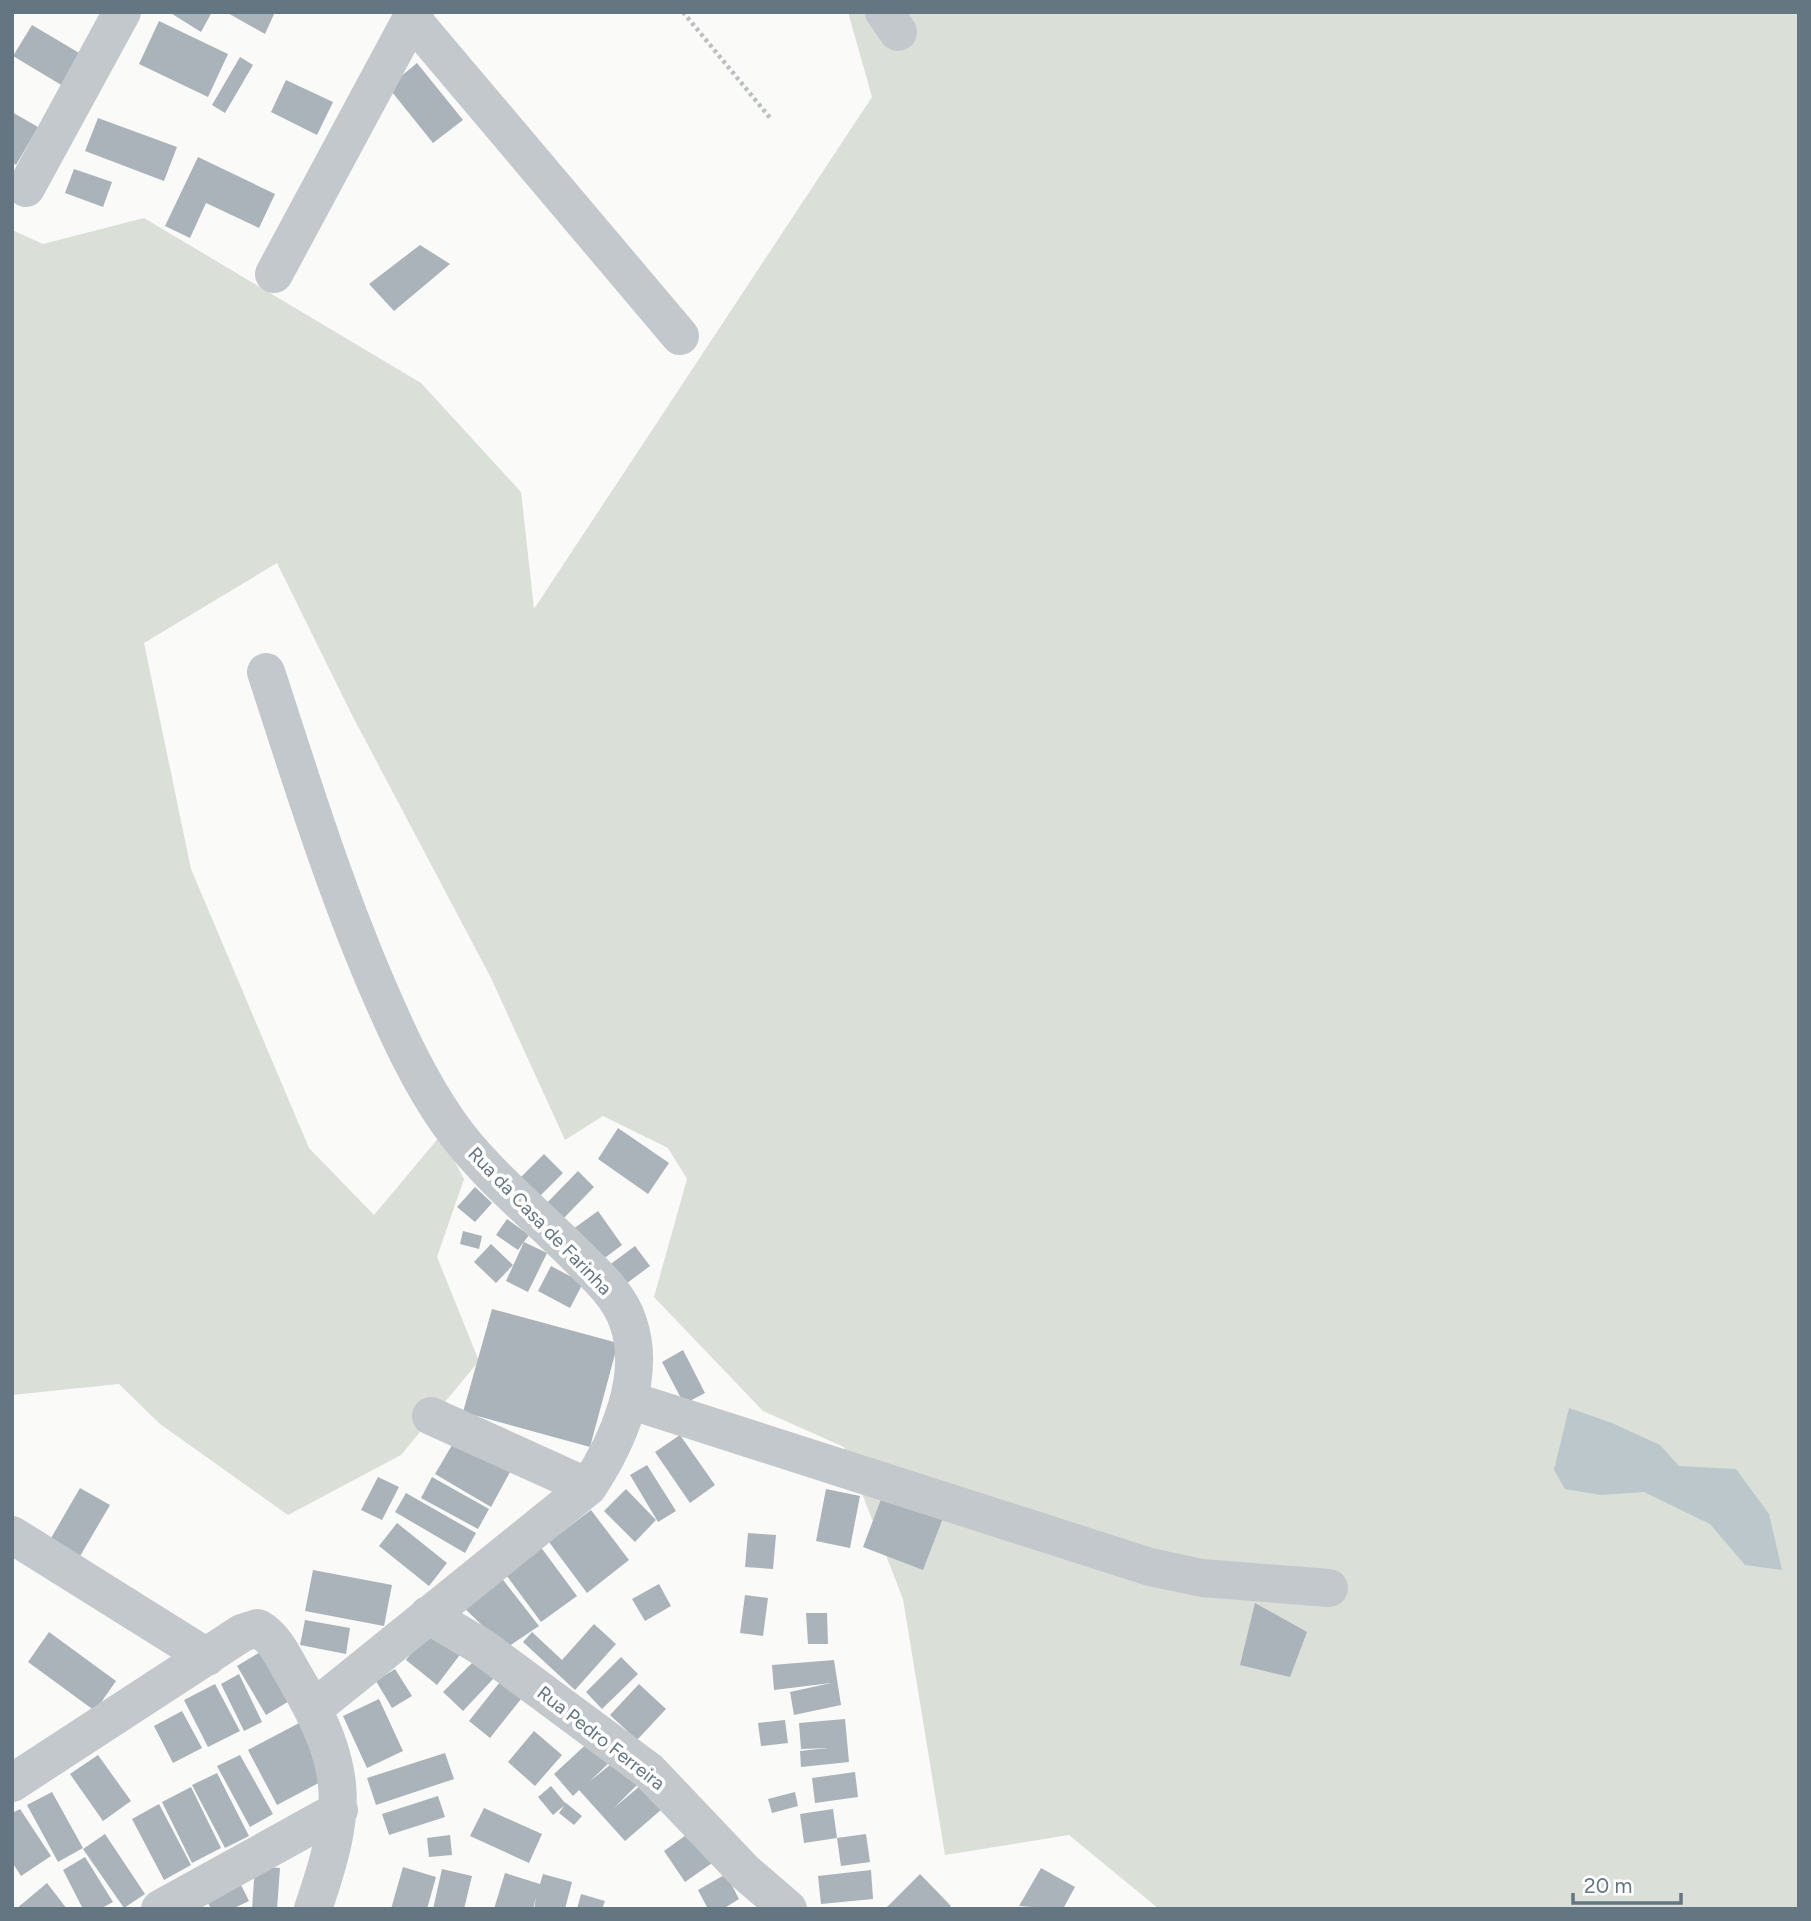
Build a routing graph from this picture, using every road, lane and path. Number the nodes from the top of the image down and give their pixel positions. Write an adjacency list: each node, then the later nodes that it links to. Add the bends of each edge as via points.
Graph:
1 (122, 12): 5 (street)
2 (683, 12): 4 (path)
3 (413, 15): 6 (street); 7 (street)
4 (771, 119)
5 (26, 188)
6 (274, 274)
7 (680, 335)
8 (266, 672): 9 (street, Rua da Casa de Farinha, via 343,906 399,1037 423,1084 457,1133 608,1287 628,1320 635,1349)
9 (629, 1400): 11 (street, Rua da Casa de Farinha, via 602,1466); 13 (street, via 1150,1567 1202,1577)
10 (431, 1416): 11 (street)
11 (588, 1487): 14 (street, Rua da Casa de Farinha)
12 (12, 1535): 15 (street)
13 (1329, 1588)
14 (428, 1615): 16 (street, Rua da Casa de Farinha); 21 (street, Rua Pedro Ferreira, via 482,1647 649,1771)
15 (207, 1657): 16 (street, via 242,1633 258,1628 276,1645); 17 (street)
16 (313, 1709): 18 (street, via 328,1744 339,1788)
17 (12, 1783)
18 (339, 1810): 19 (street); 20 (street, via 332,1853)
19 (160, 1909)
20 (313, 1909)
21 (788, 1909)

